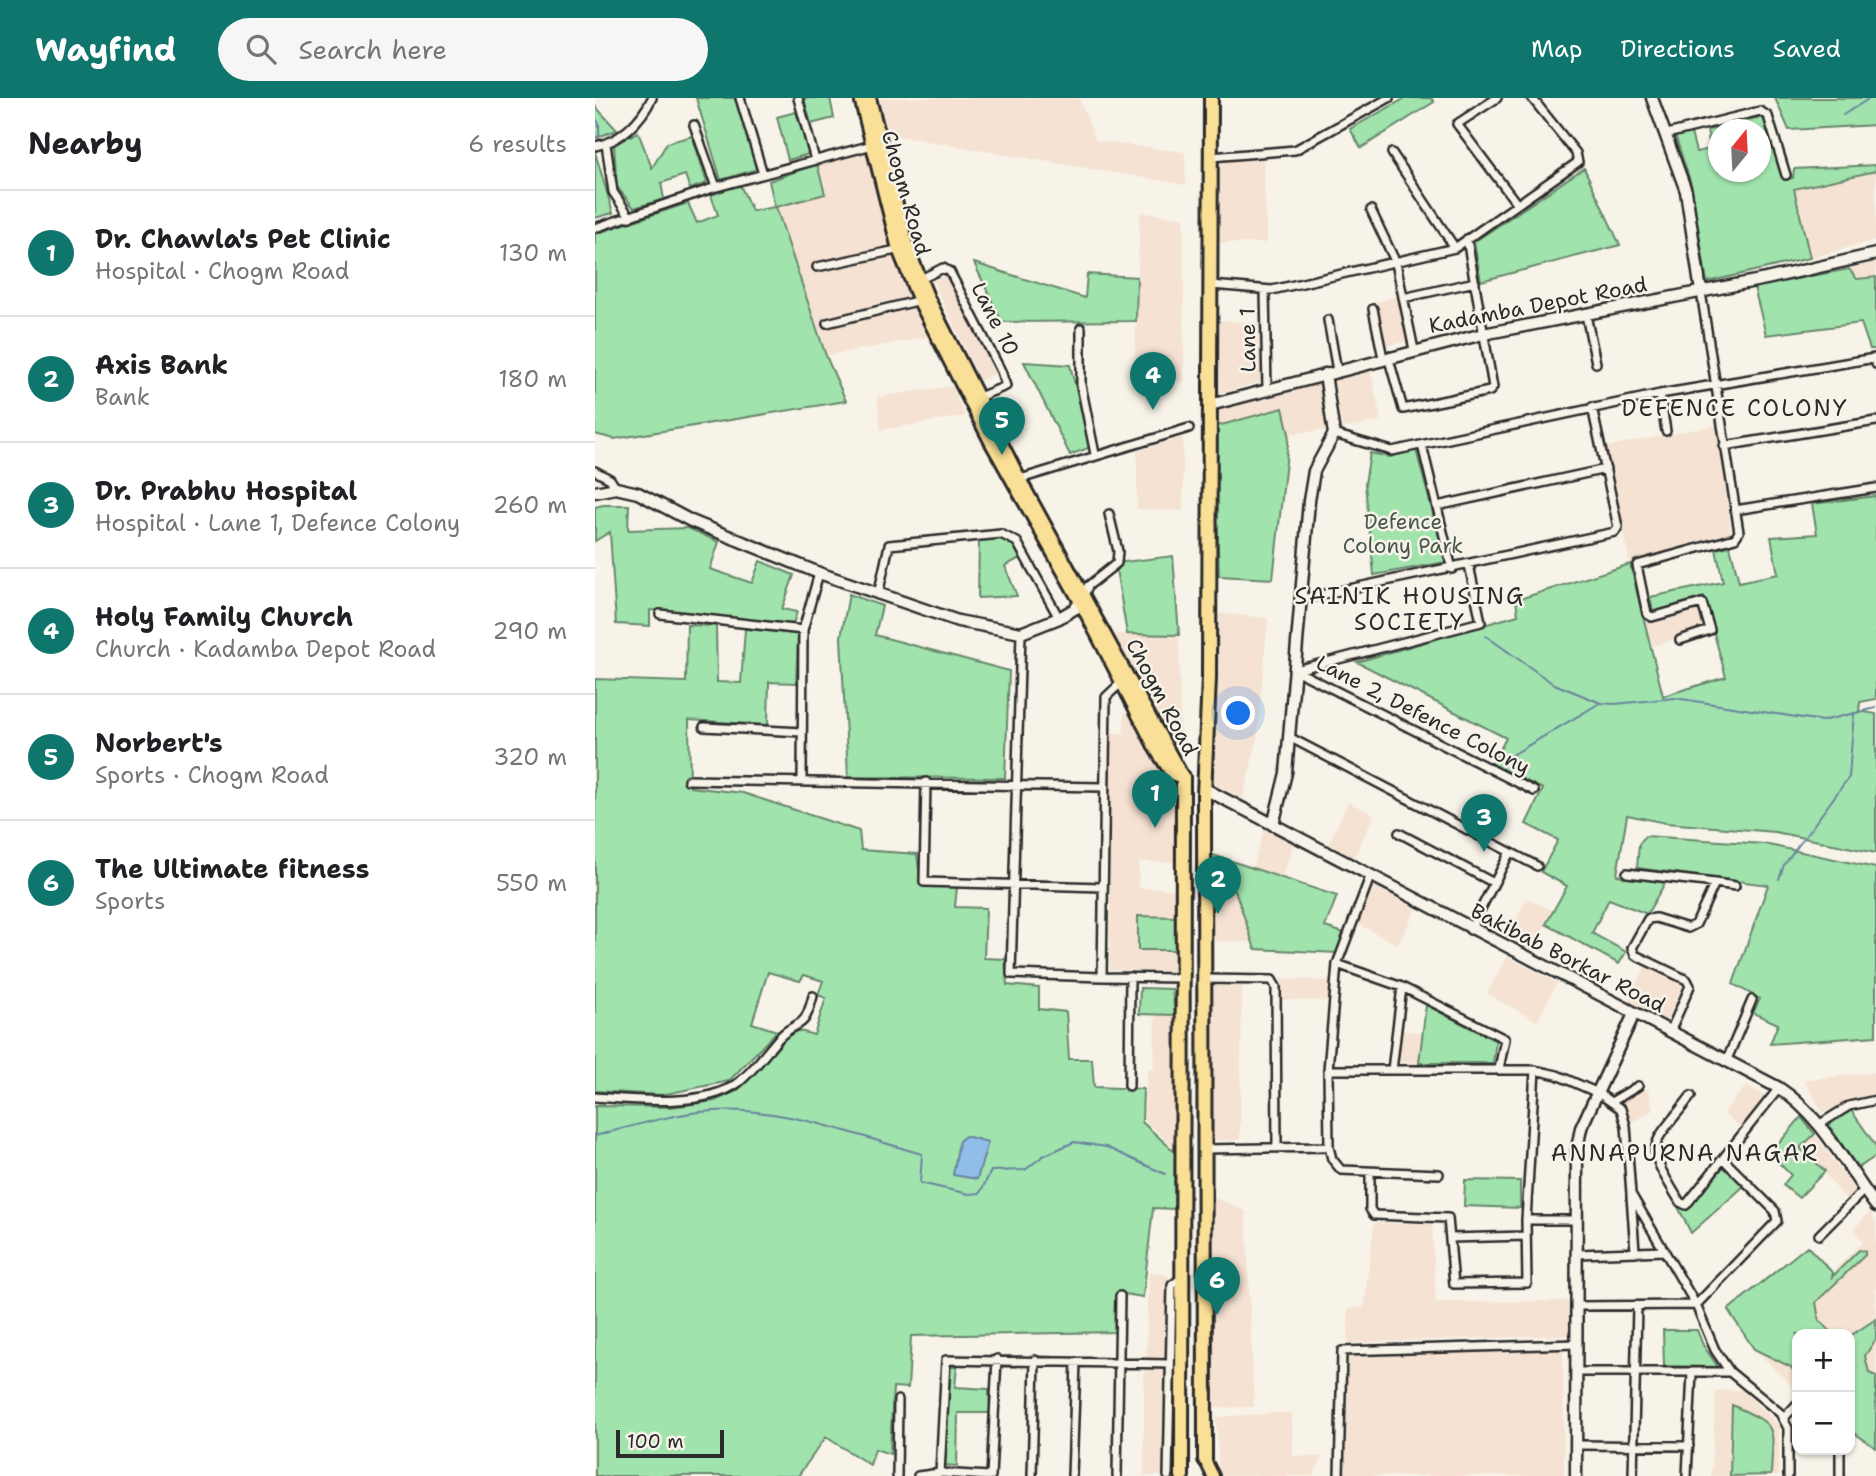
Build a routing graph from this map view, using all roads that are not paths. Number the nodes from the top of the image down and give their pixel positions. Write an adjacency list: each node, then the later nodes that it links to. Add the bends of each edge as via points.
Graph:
1 (652, 98): 13 (street, via 635,125)
2 (740, 98): 19 (street)
3 (798, 98): 18 (street)
4 (861, 98): 14 (highway, Chogm Road)
5 (870, 98): 14 (main road, Chogm Road)
6 (1211, 98): 17 (highway)
7 (1388, 98): 17 (street, via 1295,150)
8 (1497, 98): 22 (street, via 1457,124)
9 (1532, 98): 22 (street, via 1576,153 1578,162)
10 (1652, 98): 12 (street)
11 (694, 125): 21 (street)
12 (1667, 134): 20 (street, via 1761,111 1768,116); 36 (street, via 1686,191)
13 (606, 144): 15 (street); 24 (street, via 613,192)
14 (876, 144): 18 (street); 28 (highway, Chogm Road)
15 (595, 146)
16 (1392, 153): 27 (street)
17 (1211, 157): 34 (highway)
18 (815, 160): 19 (street)
19 (763, 174): 21 (street)
20 (1786, 175)
21 (716, 187): 24 (street)
22 (1517, 204): 26 (street)
23 (1371, 210): 30 (street)
24 (630, 217): 25 (street)
25 (595, 228)
26 (1467, 239): 27 (street); 33 (street)
27 (1455, 248): 30 (street)
28 (904, 249): 31 (street); 32 (main road, Chogm Road); 38 (highway, Chogm Road)
29 (1876, 254): 36 (street, Kadamba Depot Road)
30 (1396, 263): 35 (street); 37 (street)
31 (817, 267)
32 (921, 279): 38 (main road, Chogm Road); 54 (street, Lane 10, via 943,268 950,272 1001,371 1006,386)
33 (1475, 282): 37 (street); 44 (street)
34 (1211, 285): 35 (street); 55 (highway)
35 (1265, 291): 52 (street, Lane 1)
36 (1701, 292): 40 (street, Kadamba Depot Road); 51 (street)
37 (1403, 298): 45 (street)
38 (924, 299): 42 (street); 54 (main road, Chogm Road); 77 (highway, Chogm Road, via 991,441)
39 (1373, 309): 46 (street)
40 (1587, 314): 44 (street, Kadamba Depot Road); 48 (street)
41 (1328, 320): 49 (street)
42 (827, 323)
43 (1081, 328): 63 (street, via 1081,385)
44 (1483, 334): 45 (street, Kadamba Depot Road); 46 (street, via 1490,391 1403,409)
45 (1414, 350): 46 (street, Kadamba Depot Road)
46 (1386, 357): 49 (street, Kadamba Depot Road)
47 (1875, 361): 51 (street)
48 (1596, 363)
49 (1337, 370): 50 (street, Kadamba Depot Road)
50 (1325, 374): 52 (street, Kadamba Depot Road); 60 (street)
51 (1714, 384): 53 (street); 62 (street)
52 (1267, 389): 55 (street, Kadamba Depot Road)
53 (1660, 394): 56 (street); 59 (street)
54 (979, 397): 66 (main road, Chogm Road)
55 (1210, 405): 94 (highway)
56 (1592, 407): 61 (street); 64 (street)
57 (1876, 421): 62 (street)
58 (1189, 428): 63 (street)
59 (1666, 431)
60 (1334, 434): 61 (street, via 1382,450); 78 (street, via 1314,471)
61 (1422, 445): 70 (street)
62 (1724, 446): 71 (street)
63 (1095, 454): 66 (street)
64 (1605, 469): 70 (street); 73 (street, via 1618,527 1615,532)
65 (595, 471): 67 (street)
66 (1020, 478): 77 (main road, Chogm Road)
67 (616, 488): 69 (street); 75 (street, via 638,493 691,521)
68 (1876, 488): 71 (street)
69 (595, 492)
70 (1437, 506): 74 (street)
71 (1735, 510): 83 (street, via 1739,532 1735,538 1637,565 1647,614 1652,617 1702,603 1710,630)
72 (1109, 514): 77 (street, via 1118,558 1114,568 1088,586)
73 (1469, 565): 74 (street); 84 (street, via 1481,622)
74 (1452, 569): 78 (street)
75 (819, 573): 76 (street); 81 (street)
76 (878, 594): 80 (street, via 889,545 1001,534 1017,542); 82 (street, via 958,621)
77 (1082, 596): 80 (street, via 1076,607); 85 (highway, Chogm Road)
78 (1302, 599): 84 (street)
79 (660, 614): 81 (street)
80 (1059, 618): 82 (street)
81 (803, 630): 87 (street)
82 (1021, 633): 92 (street)
83 (1680, 640)
84 (1295, 670): 88 (street); 95 (street, Lane 2, Defence Colony)
85 (1124, 679): 93 (street, via 1106,696); 111 (highway, Chogm Road, via 1165,764 1183,777)
86 (704, 727): 87 (street)
87 (802, 732): 90 (street)
88 (1289, 737): 96 (street); 98 (street)
89 (688, 779): 90 (street)
90 (802, 780): 91 (street)
91 (926, 782): 92 (street); 104 (street, via 924,882)
92 (1015, 785): 93 (street); 104 (street)
93 (1103, 787): 106 (street)
94 (1205, 789): 96 (street, Bakibab Borkar Road); 112 (highway)
95 (1534, 791)
96 (1273, 825): 101 (street, Bakibab Borkar Road)
97 (1399, 833): 102 (street)
98 (1510, 852): 99 (street); 102 (street)
99 (1537, 866)
100 (1627, 873): 103 (street)
101 (1370, 877): 107 (street, Bakibab Borkar Road); 108 (street)
102 (1494, 883): 107 (street)
103 (1715, 883): 105 (street); 117 (street, via 1696,924 1688,928 1647,919 1632,948 1635,955 1687,980 1690,986)
104 (1013, 884): 106 (street); 109 (street, via 1011,974)
105 (1735, 886)
106 (1102, 887): 109 (street)
107 (1471, 930): 116 (street, Bakibab Borkar Road)
108 (1337, 964): 113 (street); 120 (street)
109 (1102, 976): 110 (street)
110 (1130, 977): 111 (street); 123 (street)
111 (1183, 978): 149 (highway)
112 (1205, 979): 133 (street, via 1272,980 1276,987); 134 (highway)
113 (1402, 987): 119 (street, via 1506,1040); 121 (street)
114 (813, 996): 128 (street, via 800,1027 784,1033 736,1084 674,1102)
115 (1752, 1000): 118 (street)
116 (1633, 1014): 117 (street, Bakibab Borkar Road); 126 (street)
117 (1670, 1032): 118 (street, Bakibab Borkar Road)
118 (1726, 1062): 125 (street, Bakibab Borkar Road)
119 (1499, 1069): 121 (street); 122 (street)
120 (1328, 1070): 121 (street); 132 (street)
121 (1392, 1070)
122 (1535, 1070): 126 (street); 141 (street)
123 (1129, 1086)
124 (1638, 1086): 130 (street)
125 (1779, 1088): 131 (street, Bakibab Borkar Road, via 1801,1103); 135 (street)
126 (1598, 1093): 130 (street); 142 (street, via 1581,1128 1577,1149)
127 (1691, 1096): 135 (street, via 1657,1140 1655,1161 1686,1205)
128 (595, 1097)
129 (1876, 1100): 131 (street, via 1849,1106)
130 (1613, 1101): 139 (street, via 1626,1126)
131 (1819, 1124): 138 (street, Bakibab Borkar Road)
132 (1329, 1147): 133 (street); 136 (street, via 1341,1170)
133 (1277, 1148): 134 (street)
134 (1203, 1149): 171 (highway)
135 (1723, 1159): 151 (street, via 1775,1211 1777,1221)
136 (1370, 1172): 137 (street); 145 (street, via 1374,1215 1448,1218)
137 (1440, 1174)
138 (1864, 1190): 140 (street, Bakibab Borkar Road); 143 (street)
139 (1631, 1194): 146 (street); 147 (street)
140 (1876, 1206)
141 (1526, 1220): 142 (street); 144 (street)
142 (1577, 1220): 148 (street)
143 (1819, 1235)
144 (1526, 1236): 145 (street); 145 (street, via 1527,1283 1454,1284)
145 (1450, 1238)
146 (1635, 1251): 147 (street); 148 (street)
147 (1665, 1251): 151 (street)
148 (1577, 1254): 152 (street)
149 (1183, 1277): 159 (street, via 1172,1285); 180 (highway)
150 (1120, 1296): 158 (street)
151 (1696, 1305): 153 (street); 163 (street)
152 (1577, 1306): 153 (street); 154 (street)
153 (1637, 1306): 160 (street)
154 (1577, 1344): 161 (street); 182 (street, via 1342,1351)
155 (997, 1359): 156 (street); 172 (street, via 946,1360); 175 (street)
156 (1035, 1360): 157 (street); 176 (street)
157 (1076, 1362): 158 (street); 177 (street)
158 (1121, 1362): 159 (street); 178 (street)
159 (1170, 1364): 179 (street)
160 (1636, 1371): 161 (street); 162 (street); 168 (street)
161 (1577, 1372): 167 (street)
162 (1692, 1372): 163 (street); 169 (street)
163 (1730, 1372): 166 (street)
164 (898, 1400): 173 (street)
165 (1792, 1409): 166 (street)
166 (1783, 1419): 186 (street, via 1788,1428)
167 (1578, 1445): 168 (street); 183 (street)
168 (1635, 1446): 169 (street); 184 (street)
169 (1689, 1446): 185 (street)
170 (1840, 1455): 187 (street)
171 (1205, 1460): 181 (main road)
172 (945, 1474): 174 (street); 175 (street)
173 (897, 1476)
174 (918, 1476)
175 (990, 1476)
176 (1032, 1476)
177 (1072, 1476)
178 (1117, 1476)
179 (1168, 1476)
180 (1182, 1476)
181 (1213, 1476)
182 (1339, 1476)
183 (1576, 1476)
184 (1633, 1476)
185 (1687, 1476)
186 (1788, 1476)
187 (1840, 1476)

